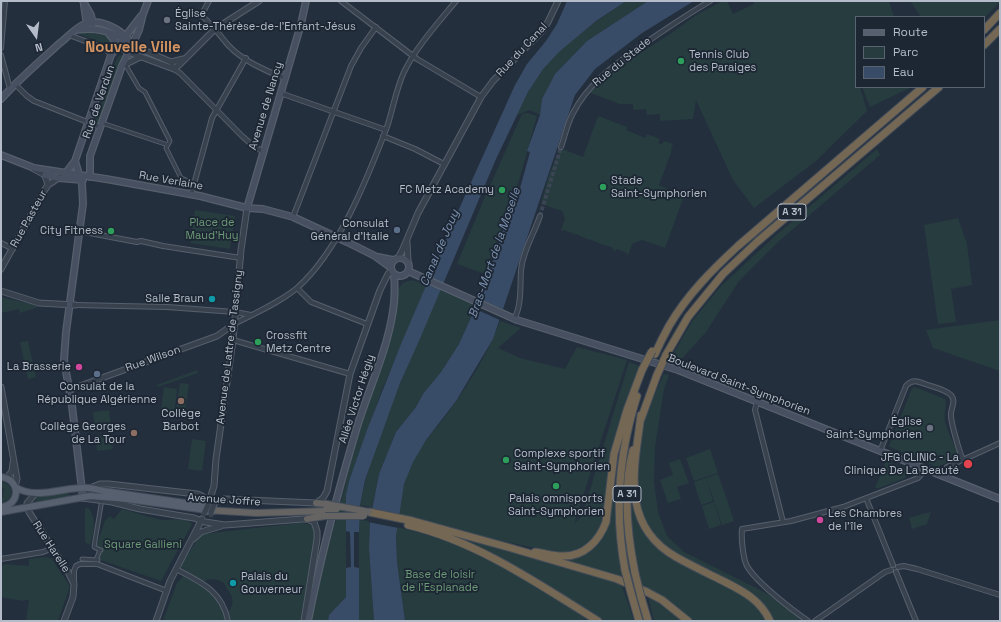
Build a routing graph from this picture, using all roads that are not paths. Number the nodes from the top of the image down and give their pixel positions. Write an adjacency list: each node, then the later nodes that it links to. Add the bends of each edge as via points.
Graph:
1 (6, 1): 26 (street)
2 (148, 1): 14 (main road, Rue de Verdun)
3 (210, 1): 17 (street, via 202,16)
4 (259, 1): 17 (street)
5 (306, 1): 12 (main road, Avenue de Nancy)
6 (309, 1): 12 (main road, Avenue de Nancy)
7 (341, 1): 16 (street)
8 (456, 1): 30 (street)
9 (558, 1): 44 (street, Rue du Canal, via 542,31 493,81)
10 (710, 1): 53 (street, Rue du Stade, via 656,35 592,85 572,114)
11 (83, 2): 15 (main road)
12 (305, 10): 38 (main road, Avenue de Nancy)
13 (1000, 13): 18 (highway)
14 (143, 14): 22 (main road, Rue de Verdun); 23 (main road, Rue de Verdun)
15 (90, 26): 20 (main road); 21 (main road); 22 (main road, via 100,23 106,25 123,32)
16 (376, 27): 30 (street); 47 (street, via 351,66)
17 (216, 29): 32 (street, via 229,46); 33 (street)
18 (985, 29)
19 (1000, 29): 24 (highway)
20 (109, 34): 22 (main road); 25 (main road)
21 (69, 35): 29 (street, via 106,49); 39 (main road)
22 (125, 38): 23 (main road); 25 (main road, Rue de Verdun)
23 (132, 44): 27 (main road, Rue de Verdun); 34 (street)
24 (985, 44)
25 (118, 45): 27 (main road); 29 (main road, Rue de Verdun)
26 (1, 48)
27 (128, 52): 31 (street); 35 (main road, Rue de Verdun)
28 (1, 55): 37 (street)
29 (111, 55): 48 (main road, Rue de Verdun)
30 (413, 56): 44 (street); 50 (street, via 401,81)
31 (140, 57): 35 (street); 36 (street)
32 (246, 58): 38 (street, via 265,71); 46 (street)
33 (184, 59): 34 (street); 36 (street)
34 (171, 62): 36 (street)
35 (123, 65): 49 (main road, Rue de Verdun); 52 (street, via 139,88 145,92 170,141)
36 (174, 69): 46 (street)
37 (7, 75): 39 (street); 42 (street)
38 (285, 78): 43 (main road, Avenue de Nancy)
39 (15, 84): 42 (main road); 48 (street, via 34,100)
40 (922, 88): 93 (highway, A 31, bridge, via 732,250 703,279 669,326 663,330)
41 (938, 88): 98 (highway, A 31, bridge, via 723,274 688,317 666,355)
42 (10, 89): 45 (main road)
43 (280, 93): 47 (street); 54 (main road, Avenue de Nancy)
44 (481, 97): 57 (street, Rue du Canal)
45 (1, 99)
46 (216, 110): 54 (street); 64 (street)
47 (334, 111): 50 (street); 69 (street)
48 (88, 123): 49 (street); 56 (main road, Rue de Verdun)
49 (101, 125): 52 (street); 61 (main road, Rue de Verdun, via 90,160)
50 (386, 130): 51 (street)
51 (383, 136): 57 (street); 71 (street)
52 (168, 145): 64 (street, via 166,148 181,178)
53 (561, 147)
54 (263, 152): 67 (main road, Avenue de Nancy)
55 (1, 155): 58 (main road)
56 (75, 161): 59 (main road, Rue de Verdun); 63 (main road)
57 (444, 164): 72 (street, Rue du Canal)
58 (34, 168): 59 (main road); 60 (street)
59 (64, 174): 62 (street, Rue Pasteur); 63 (main road)
60 (45, 175): 62 (main road); 65 (street)
61 (90, 177): 63 (main road); 66 (main road, Rue Verlaine)
62 (58, 178): 63 (main road); 65 (street, Rue Pasteur)
63 (80, 178): 70 (main road, via 83,204)
64 (194, 183): 66 (street)
65 (48, 185): 74 (street, Rue Pasteur)
66 (190, 195): 67 (main road, Rue Verlaine)
67 (247, 208): 69 (main road, Rue Verlaine, via 263,209); 76 (street, Avenue de Lattre de Tassigny)
68 (540, 216): 89 (street, via 525,255 517,313)
69 (293, 217): 71 (main road, Rue Verlaine)
70 (79, 231): 76 (street); 86 (main road)
71 (337, 237): 75 (main road, Rue Verlaine); 83 (street, via 318,265)
72 (407, 239): 77 (street, Rue du Canal); 78 (street)
73 (1, 243): 74 (street)
74 (13, 249): 79 (street, Rue Pasteur)
75 (375, 256): 77 (main road); 80 (main road)
76 (241, 258): 87 (street, Avenue de Lattre de Tassigny)
77 (396, 259): 78 (main road, via 403,258); 80 (main road)
78 (408, 261): 81 (main road)
79 (1, 269)
80 (392, 271): 82 (main road); 85 (main road, Allée Victor Hégly); 91 (street, via 380,290)
81 (408, 271): 82 (main road); 89 (main road, Boulevard Saint-Symphorien)
82 (402, 276): 85 (main road, Allée Victor Hégly)
83 (297, 288): 88 (street); 91 (street, via 311,302)
84 (1, 291): 86 (street, via 39,303)
85 (395, 293): 146 (main road, Allée Victor Hégly, via 390,327 333,510)
86 (72, 305): 87 (street, via 167,307); 96 (main road, via 64,360)
87 (235, 312): 88 (street); 90 (street, Avenue de Lattre de Tassigny)
88 (251, 315): 90 (street)
89 (512, 318): 97 (main road, Boulevard Saint-Symphorien, via 678,370)
90 (234, 324): 92 (street, Avenue de Lattre de Tassigny); 96 (street, Rue Wilson, via 217,336)
91 (367, 324): 94 (street)
92 (233, 340): 94 (street); 106 (street, Avenue de Lattre de Tassigny)
93 (644, 371): 130 (highway, via 627,410 614,454 606,522 597,540 585,550 563,556); 149 (highway, A 31, bridge, via 627,429 621,465 619,515 625,570)
94 (350, 374): 115 (street, via 326,491 323,498)
95 (1, 387): 102 (street)
96 (69, 390): 108 (main road)
97 (757, 402): 100 (main road, Boulevard Saint-Symphorien); 125 (street, via 755,410)
98 (641, 415): 150 (highway, A 31, bridge, via 631,455 627,488 629,537 635,573); 152 (highway, via 634,488 639,515 649,535 675,557 756,600)
99 (1000, 443): 101 (street)
100 (880, 451): 101 (street, via 906,386 914,381 952,397 954,403 951,416); 103 (main road, Boulevard Saint-Symphorien)
101 (963, 460): 104 (street, via 947,467)
102 (14, 462): 105 (street, via 12,471); 107 (street, via 17,479)
103 (925, 470): 104 (main road, Boulevard Saint-Symphorien); 113 (street, via 918,478)
104 (941, 476): 114 (main road, Boulevard Saint-Symphorien)
105 (4, 477): 107 (main road)
106 (214, 486): 112 (street, Avenue Joffre, via 217,494); 117 (street, Avenue de Lattre de Tassigny)
107 (15, 487): 110 (main road, Avenue Joffre); 120 (main road, via 15,499)
108 (81, 488): 109 (main road, Avenue Joffre); 110 (main road, Avenue Joffre); 111 (main road)
109 (90, 488): 117 (street, Avenue Joffre, via 109,484 201,495); 119 (main road, Avenue Joffre)
110 (36, 494): 118 (street, via 28,502)
111 (83, 498): 117 (main road, Avenue Joffre, via 122,498); 118 (main road, Avenue Joffre); 124 (street, Avenue Joffre)
112 (224, 498): 115 (street, Avenue Joffre); 117 (street, Avenue Joffre)
113 (866, 498): 125 (street, via 843,507); 133 (street)
114 (1000, 499)
115 (316, 503): 121 (highway)
116 (101, 505): 132 (street, via 94,547 100,550 95,561)
117 (209, 505): 121 (highway, Avenue Joffre, via 256,513); 124 (street); 127 (street, bridge, via 211,516)
118 (28, 506): 120 (main road, Avenue Joffre); 129 (street, Rue Harelle, via 29,512)
119 (218, 508): 121 (highway, Avenue Joffre)
120 (3, 509)
121 (326, 510): 122 (highway, bridge); 122 (highway, bridge); 123 (highway)
122 (367, 514): 126 (highway)
123 (307, 519): 127 (street, Avenue Joffre); 145 (street, via 314,522 317,531)
124 (201, 521): 127 (street, Avenue Joffre); 128 (street)
125 (783, 522): 153 (street, via 742,529 745,559 750,570)
126 (413, 524): 130 (highway); 139 (highway, via 478,550)
127 (222, 525): 128 (street, via 201,532)
128 (188, 546): 135 (street)
129 (53, 548): 131 (street); 138 (street, Rue Harelle)
130 (511, 548): 151 (highway, via 617,579 662,600)
131 (1, 559)
132 (82, 559)
133 (893, 565): 134 (street); 136 (street)
134 (898, 568): 137 (street); 141 (street, via 904,566 917,569)
135 (176, 569): 140 (street); 144 (street, via 208,586 221,602)
136 (890, 570): 137 (street); 154 (street)
137 (896, 572): 155 (street)
138 (74, 586): 140 (street, via 76,566 97,564); 142 (street, via 73,597)
139 (547, 590): 147 (highway); 148 (highway)
140 (166, 591): 143 (street)
141 (1000, 595)
142 (64, 621)
143 (156, 621)
144 (228, 621)
145 (304, 621)
146 (308, 621)
147 (592, 621)
148 (598, 621)
149 (639, 621)
150 (648, 621)
151 (688, 621)
152 (770, 621)
153 (808, 621)
154 (815, 621)
155 (916, 621)

